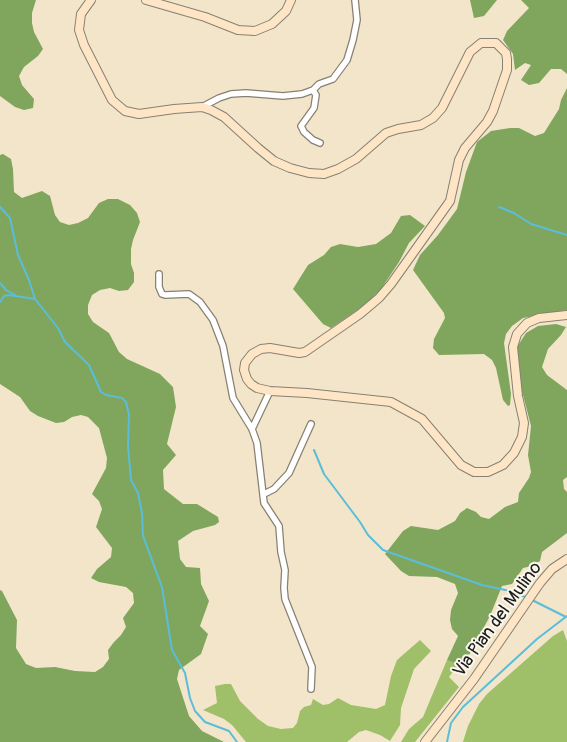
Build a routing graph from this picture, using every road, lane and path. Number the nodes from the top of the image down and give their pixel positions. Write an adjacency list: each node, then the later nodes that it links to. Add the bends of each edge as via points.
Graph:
1 (91, 0): 6 (main road, via 81,14 79,30 112,100 125,112 139,114)
2 (146, 0): 3 (main road, via 238,30 255,31 272,24 286,11)
3 (291, 0)
4 (355, 0): 5 (street, via 357,20 347,60 332,79)
5 (312, 90): 6 (street, via 295,95 230,94); 7 (street, via 316,95 314,108 300,126)
6 (202, 107): 10 (main road, via 224,116 274,161 309,174 324,174 349,164 386,133 421,125 433,118 442,108 470,52 480,43 496,43 507,59 507,70 493,111 459,160 450,201 391,284 360,314 305,352 270,348 252,354 245,364 247,379 257,388)
7 (320, 143)
8 (159, 274): 12 (street, via 162,294 189,294 207,311 223,346 233,398)
9 (567, 316): 10 (main road, via 539,318 527,323 517,334 513,347 524,423 522,437 503,465 488,472 474,472 461,465 422,419 391,402)
10 (270, 391): 12 (street)
11 (311, 424): 13 (street, via 289,472 274,489)
12 (252, 429): 13 (street)
13 (264, 494): 15 (street, via 264,503 279,526 285,599 312,667)
14 (567, 559): 16 (main road, Via Pian del Mulino, via 540,583 474,679)
15 (311, 689)
16 (424, 742)

